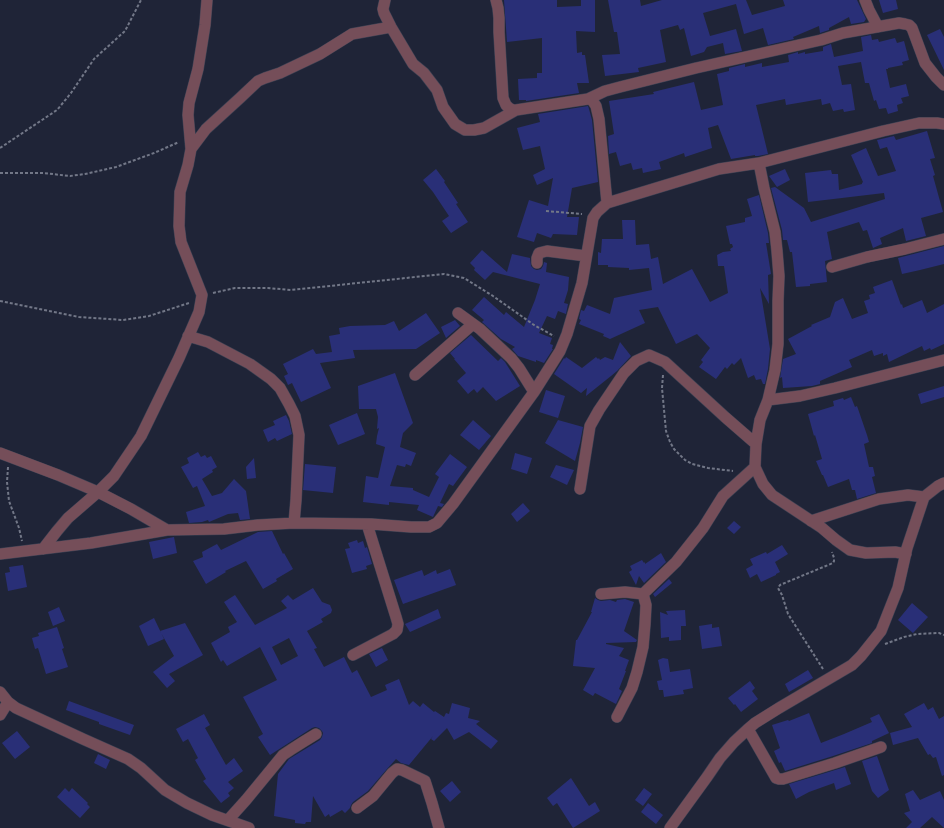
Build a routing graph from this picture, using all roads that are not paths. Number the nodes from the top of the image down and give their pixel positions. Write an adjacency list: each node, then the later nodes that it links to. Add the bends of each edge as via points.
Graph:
1 (207, 0): 11 (street, via 198,69 189,103)
2 (385, 0): 5 (street, via 383,9)
3 (496, 0): 9 (street, via 503,98 509,108)
4 (865, 0): 6 (street)
5 (391, 27): 9 (street, via 413,64 437,90 443,108 455,124 465,130 484,128); 11 (street, via 352,34 320,54 258,81)
6 (878, 27): 7 (street, via 899,23 911,26 925,63); 8 (street, via 620,86)
7 (944, 85)
8 (588, 99): 9 (street); 13 (street, via 595,103 599,119)
9 (516, 110)
10 (944, 124): 12 (street, via 919,123)
11 (191, 144): 20 (street, via 180,192 179,226 181,242 202,295 199,312)
12 (759, 163): 13 (street, via 718,169); 24 (street, via 775,232 779,276 778,344)
13 (607, 202): 15 (street, via 593,218)
14 (944, 239): 17 (street)
15 (586, 256): 16 (street, via 547,251 540,253); 23 (street, via 582,283 564,341)
16 (537, 263)
17 (832, 267)
18 (458, 313): 19 (street)
19 (473, 324): 22 (street); 23 (street, via 511,358)
20 (188, 336): 30 (street, via 141,436 114,476); 33 (street, via 208,342 250,364 280,388 295,416 299,435)
21 (944, 360): 24 (street, via 800,396)
22 (415, 375)
23 (534, 392): 34 (street, via 438,523 429,527)
24 (768, 400): 25 (street, via 760,420)
25 (756, 444): 27 (street); 29 (street, via 665,362 649,355 636,361 624,373 590,426)
26 (4, 455): 30 (street)
27 (755, 467): 32 (street, via 772,495); 40 (street, via 723,496 703,528 676,562)
28 (944, 483): 31 (street)
29 (580, 489)
30 (98, 492): 35 (street); 36 (street, via 68,518)
31 (924, 497): 32 (street, via 908,495 879,499); 38 (street)
32 (811, 521): 38 (street, via 850,550)
33 (294, 523): 34 (street); 35 (street, via 224,529)
34 (367, 524): 41 (street, via 398,624 393,634)
35 (167, 530): 36 (street)
36 (43, 549): 37 (street)
37 (0, 554)
38 (906, 554): 46 (street, via 898,588 881,631 861,656 852,665)
39 (601, 594): 40 (street)
40 (644, 594): 45 (street, via 645,624 637,672)
41 (353, 654)
42 (0, 692): 43 (street)
43 (8, 702): 44 (street); 50 (street, via 33,717 128,759 165,790 212,815)
44 (0, 715)
45 (617, 717)
46 (748, 729): 48 (street, via 776,778 779,779); 53 (street, via 720,758)
47 (316, 734): 50 (street, via 283,755)
48 (881, 747)
49 (357, 808): 52 (street, via 373,796 392,773 397,769 402,770 424,781)
50 (228, 820): 51 (street)
51 (249, 828)
52 (438, 828)
53 (670, 828)

